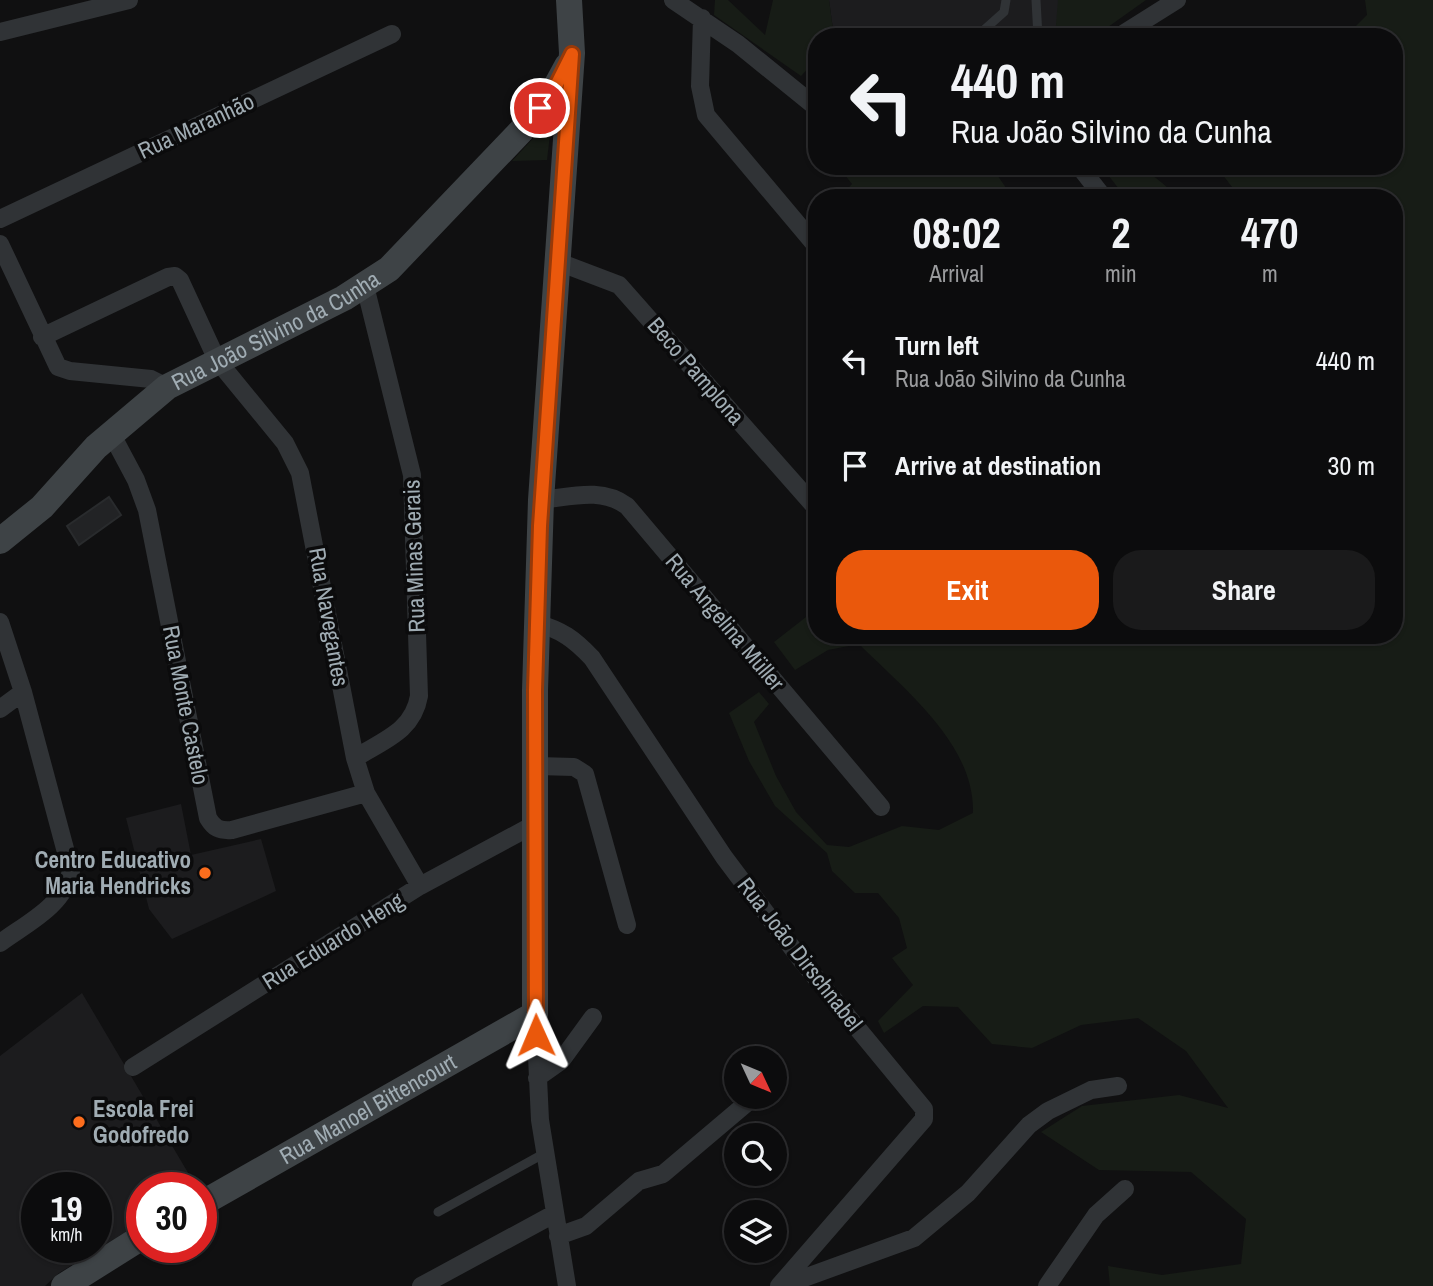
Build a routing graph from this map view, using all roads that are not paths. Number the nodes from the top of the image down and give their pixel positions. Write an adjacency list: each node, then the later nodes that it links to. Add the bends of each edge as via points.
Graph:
1 (129, 0): 11 (street)
2 (569, 0): 13 (street)
3 (673, 0): 7 (street)
4 (1006, 0): 8 (lane, via 1004,12)
5 (1036, 0): 9 (lane)
6 (1177, 0): 10 (street)
7 (702, 18): 14 (street); 20 (street, via 700,86 706,116)
8 (986, 28)
9 (1038, 28)
10 (1132, 28)
11 (0, 32)
12 (392, 34): 19 (street, Rua Maranhão)
13 (572, 54): 15 (street, Rua João Silvino da Cunha); 16 (street)
14 (808, 101)
15 (540, 108): 16 (street); 23 (street, Rua João Silvino da Cunha, via 440,218 389,269)
16 (567, 114): 22 (street)
17 (1086, 175): 18 (street)
18 (1097, 189)
19 (0, 219)
20 (808, 236)
21 (0, 244): 24 (street)
22 (556, 261): 28 (street, Beco Pamplona, via 619,285); 29 (street)
23 (365, 286): 25 (street, Rua João Silvino da Cunha); 35 (street, Rua Minas Gerais, via 412,475 419,696 416,713 406,727)
24 (42, 337): 25 (street, Rua Navegantes, via 175,276); 26 (street, via 64,370 151,379)
25 (216, 360): 26 (street, Rua João Silvino da Cunha); 35 (street, Rua Navegantes, via 285,443 300,473)
26 (167, 387): 27 (street, Rua João Silvino da Cunha)
27 (111, 433): 30 (street, Rua João Silvino da Cunha, via 42,507); 37 (street, Rua Monte Castelo, via 147,510 213,827 232,830)
28 (808, 499)
29 (541, 500): 32 (street); 38 (street, Rua Angelina Müller, via 602,493 627,506)
30 (0, 541)
31 (0, 622): 33 (street)
32 (537, 624): 36 (street); 59 (street, Rua João Dirschnabel, via 573,638 592,658 724,858 924,1109 924,1119)
33 (23, 692): 34 (street); 42 (street, via 71,870 58,899)
34 (0, 709)
35 (355, 758): 37 (street, Rua Navegantes)
36 (537, 766): 39 (street); 41 (street, via 574,767 585,774)
37 (366, 793): 40 (street, Rua Navegantes)
38 (881, 807)
39 (537, 822): 40 (street, Rua Eduardo Heng); 43 (street)
40 (420, 886): 45 (street, Rua Eduardo Heng)
41 (627, 925)
42 (0, 943)
43 (535, 1014): 46 (street); 51 (street, Rua Manoel Bittencourt)
44 (593, 1017): 46 (street, via 561,1061)
45 (133, 1067)
46 (537, 1078): 49 (street)
47 (1118, 1086): 59 (street, via 1091,1090 1029,1125 968,1193 914,1238)
48 (739, 1110): 54 (street, via 663,1174 639,1181 586,1226)
49 (545, 1153): 52 (lane); 53 (street)
50 (1125, 1189): 60 (street, via 1096,1215)
51 (217, 1194)
52 (438, 1212)
53 (554, 1214): 54 (street); 57 (street)
54 (558, 1236): 58 (street)
55 (126, 1247): 56 (street)
56 (64, 1286)
57 (421, 1286)
58 (567, 1286)
59 (780, 1286)
60 (1047, 1286)

